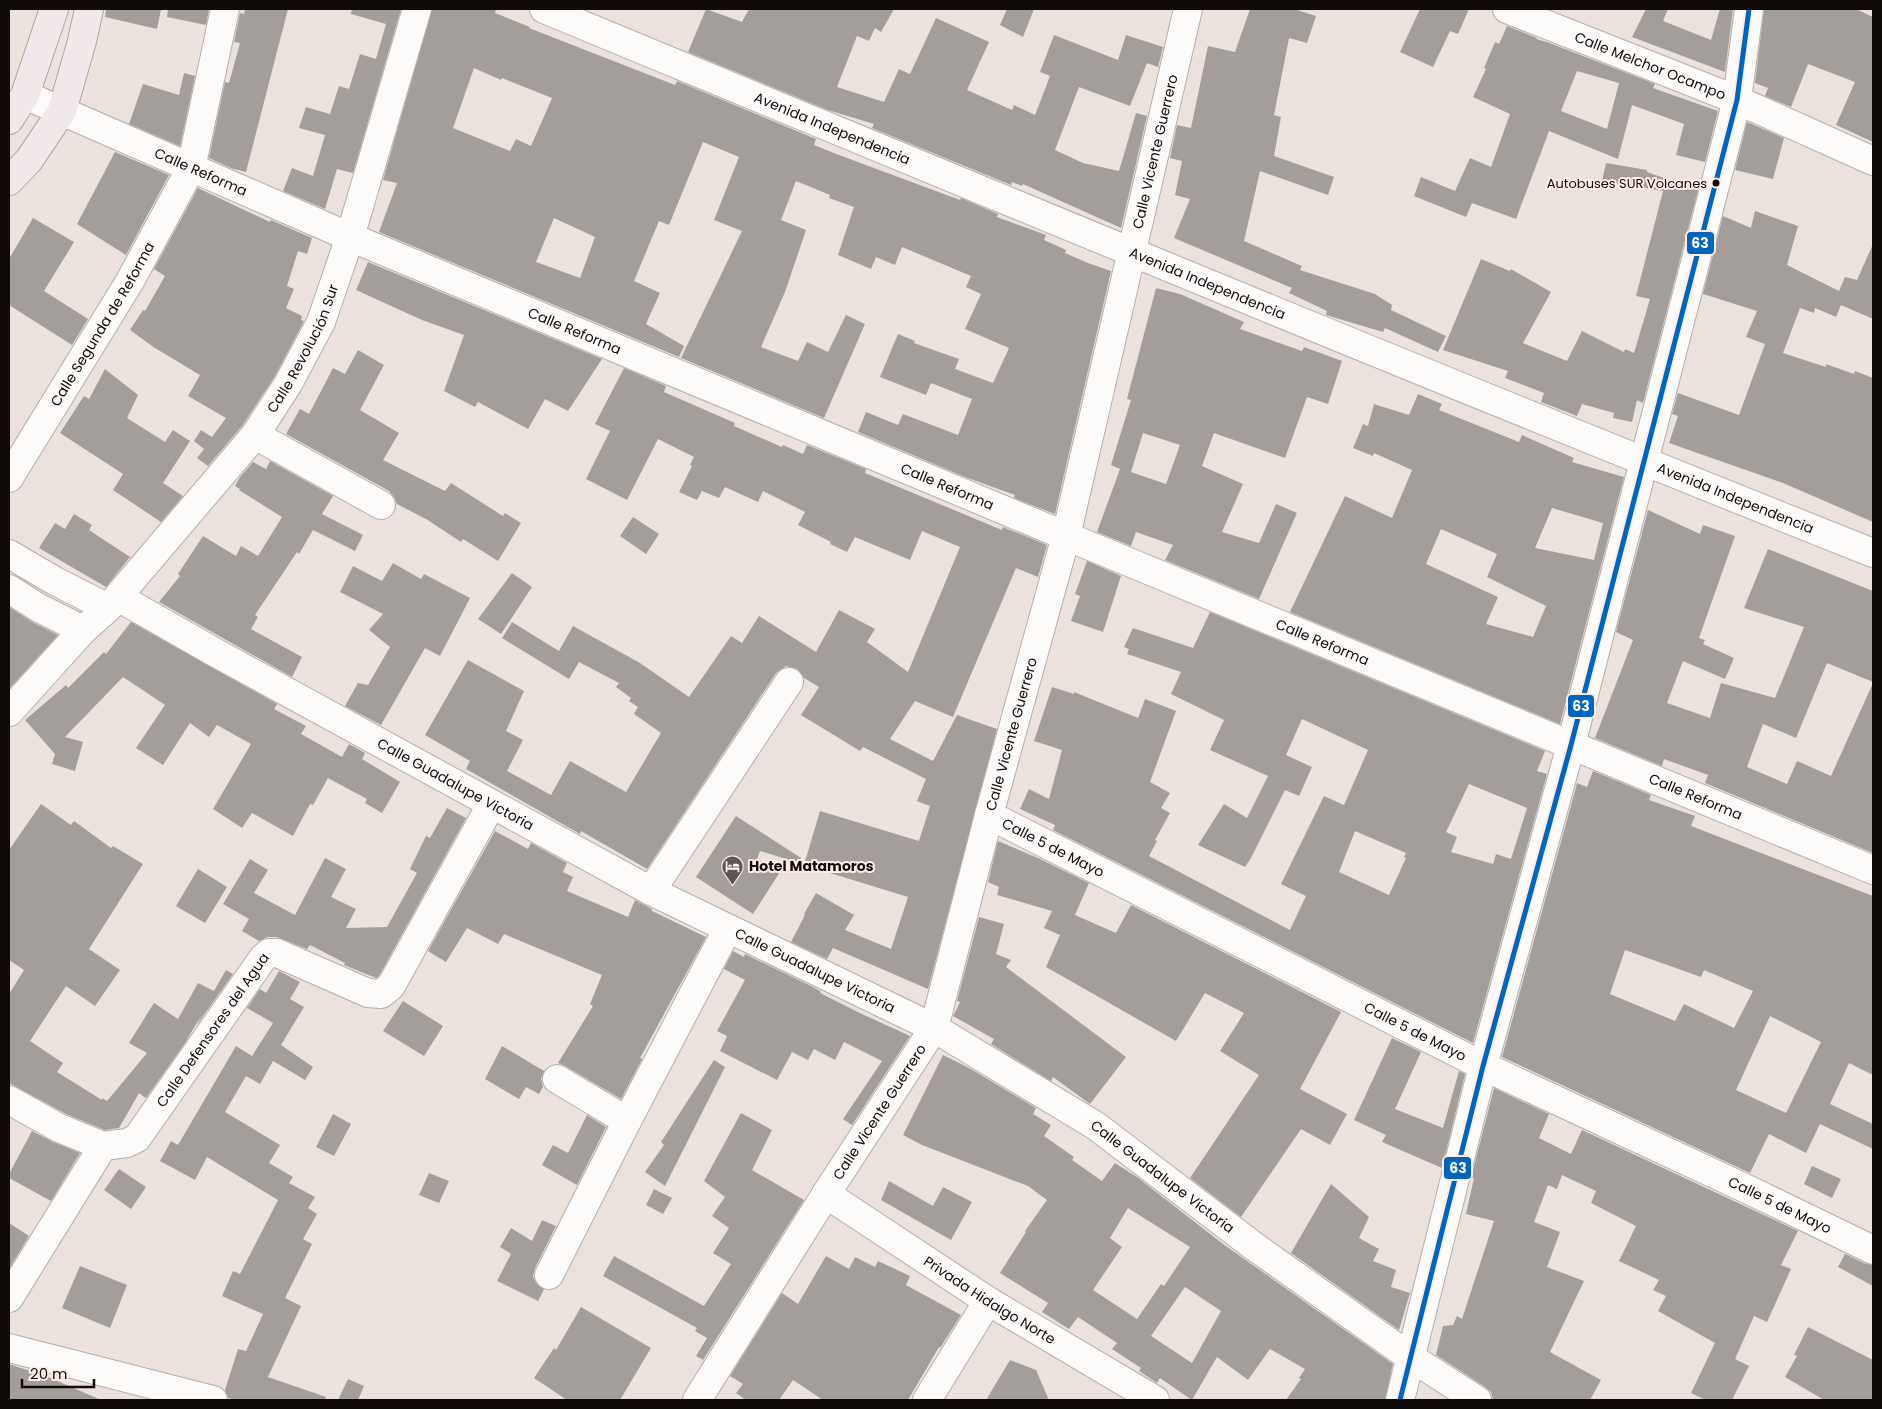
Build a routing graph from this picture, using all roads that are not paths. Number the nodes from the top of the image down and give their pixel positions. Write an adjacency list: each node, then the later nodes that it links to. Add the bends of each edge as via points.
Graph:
1 (54, 9): 10 (main road)
2 (90, 9): 12 (main road)
3 (225, 9): 15 (street, Calle Segunda de Reforma)
4 (417, 9): 17 (street, Calle Revolución Sur)
5 (544, 9): 18 (street, Avenida Independencia)
6 (1188, 9): 18 (street, Calle Vicente Guerrero)
7 (1507, 9): 9 (street, Calle Melchor Ocampo)
8 (1749, 9): 11 (street)
9 (1556, 18): 11 (street, Calle Melchor Ocampo)
10 (25, 95): 12 (street, Calle Reforma); 13 (main road)
11 (1736, 100): 14 (street, Calle Melchor Ocampo); 20 (street)
12 (62, 111): 15 (street, Calle Reforma); 16 (main road, via 29,160)
13 (9, 120)
14 (1873, 160)
15 (191, 168): 17 (street, Calle Reforma); 21 (street, Calle Segunda de Reforma, via 130,281)
16 (9, 181)
17 (350, 237): 19 (street, Calle Revolución Sur, via 322,322); 23 (street, Calle Reforma)
18 (1131, 252): 20 (street, Avenida Independencia); 23 (street, Calle Vicente Guerrero)
19 (255, 436): 22 (street); 27 (street, Calle Revolución Sur)
20 (1644, 462): 24 (street, Avenida Independencia); 31 (street)
21 (9, 478)
22 (381, 505)
23 (1066, 536): 31 (street, Calle Reforma); 33 (street, Calle Vicente Guerrero)
24 (1873, 552)
25 (9, 554): 27 (street, Calle Guadalupe Victoria, via 55,581)
26 (9, 589): 28 (street)
27 (113, 602): 28 (street, Calle Revolución Sur); 32 (street, Calle Guadalupe Victoria)
28 (83, 630): 30 (street, Calle Revolución Sur)
29 (789, 682): 35 (street)
30 (9, 712)
31 (1571, 745): 34 (street, Calle Reforma); 38 (street)
32 (491, 805): 35 (street, Calle Guadalupe Victoria); 42 (street, Calle Defensores del Agua, via 391,986 381,994 368,993 277,953 269,953 137,1138 127,1143)
33 (988, 815): 37 (street, Calle Vicente Guerrero); 38 (street, Calle 5 de Mayo)
34 (1873, 870)
35 (651, 891): 36 (street, Calle Guadalupe Victoria)
36 (727, 930): 37 (street, Calle Guadalupe Victoria); 41 (street)
37 (934, 1028): 43 (street, Calle Vicente Guerrero); 49 (street, Calle Guadalupe Victoria, via 1096,1126 1255,1247)
38 (1483, 1066): 44 (street, Calle 5 de Mayo); 49 (street)
39 (557, 1079): 41 (street)
40 (9, 1100): 42 (street, via 59,1128)
41 (627, 1121): 45 (street)
42 (103, 1146): 46 (street)
43 (826, 1194): 47 (street, Privada Hidalgo Norte); 51 (street, Calle Vicente Guerrero)
44 (1873, 1250)
45 (548, 1275)
46 (9, 1298)
47 (988, 1301): 52 (street); 53 (street, Privada Hidalgo Norte)
48 (9, 1348): 50 (street)
49 (1410, 1357): 54 (street); 55 (street, Calle Guadalupe Victoria)
50 (214, 1400)
51 (697, 1400)
52 (927, 1400)
53 (1155, 1400)
54 (1400, 1400)
55 (1477, 1400)

